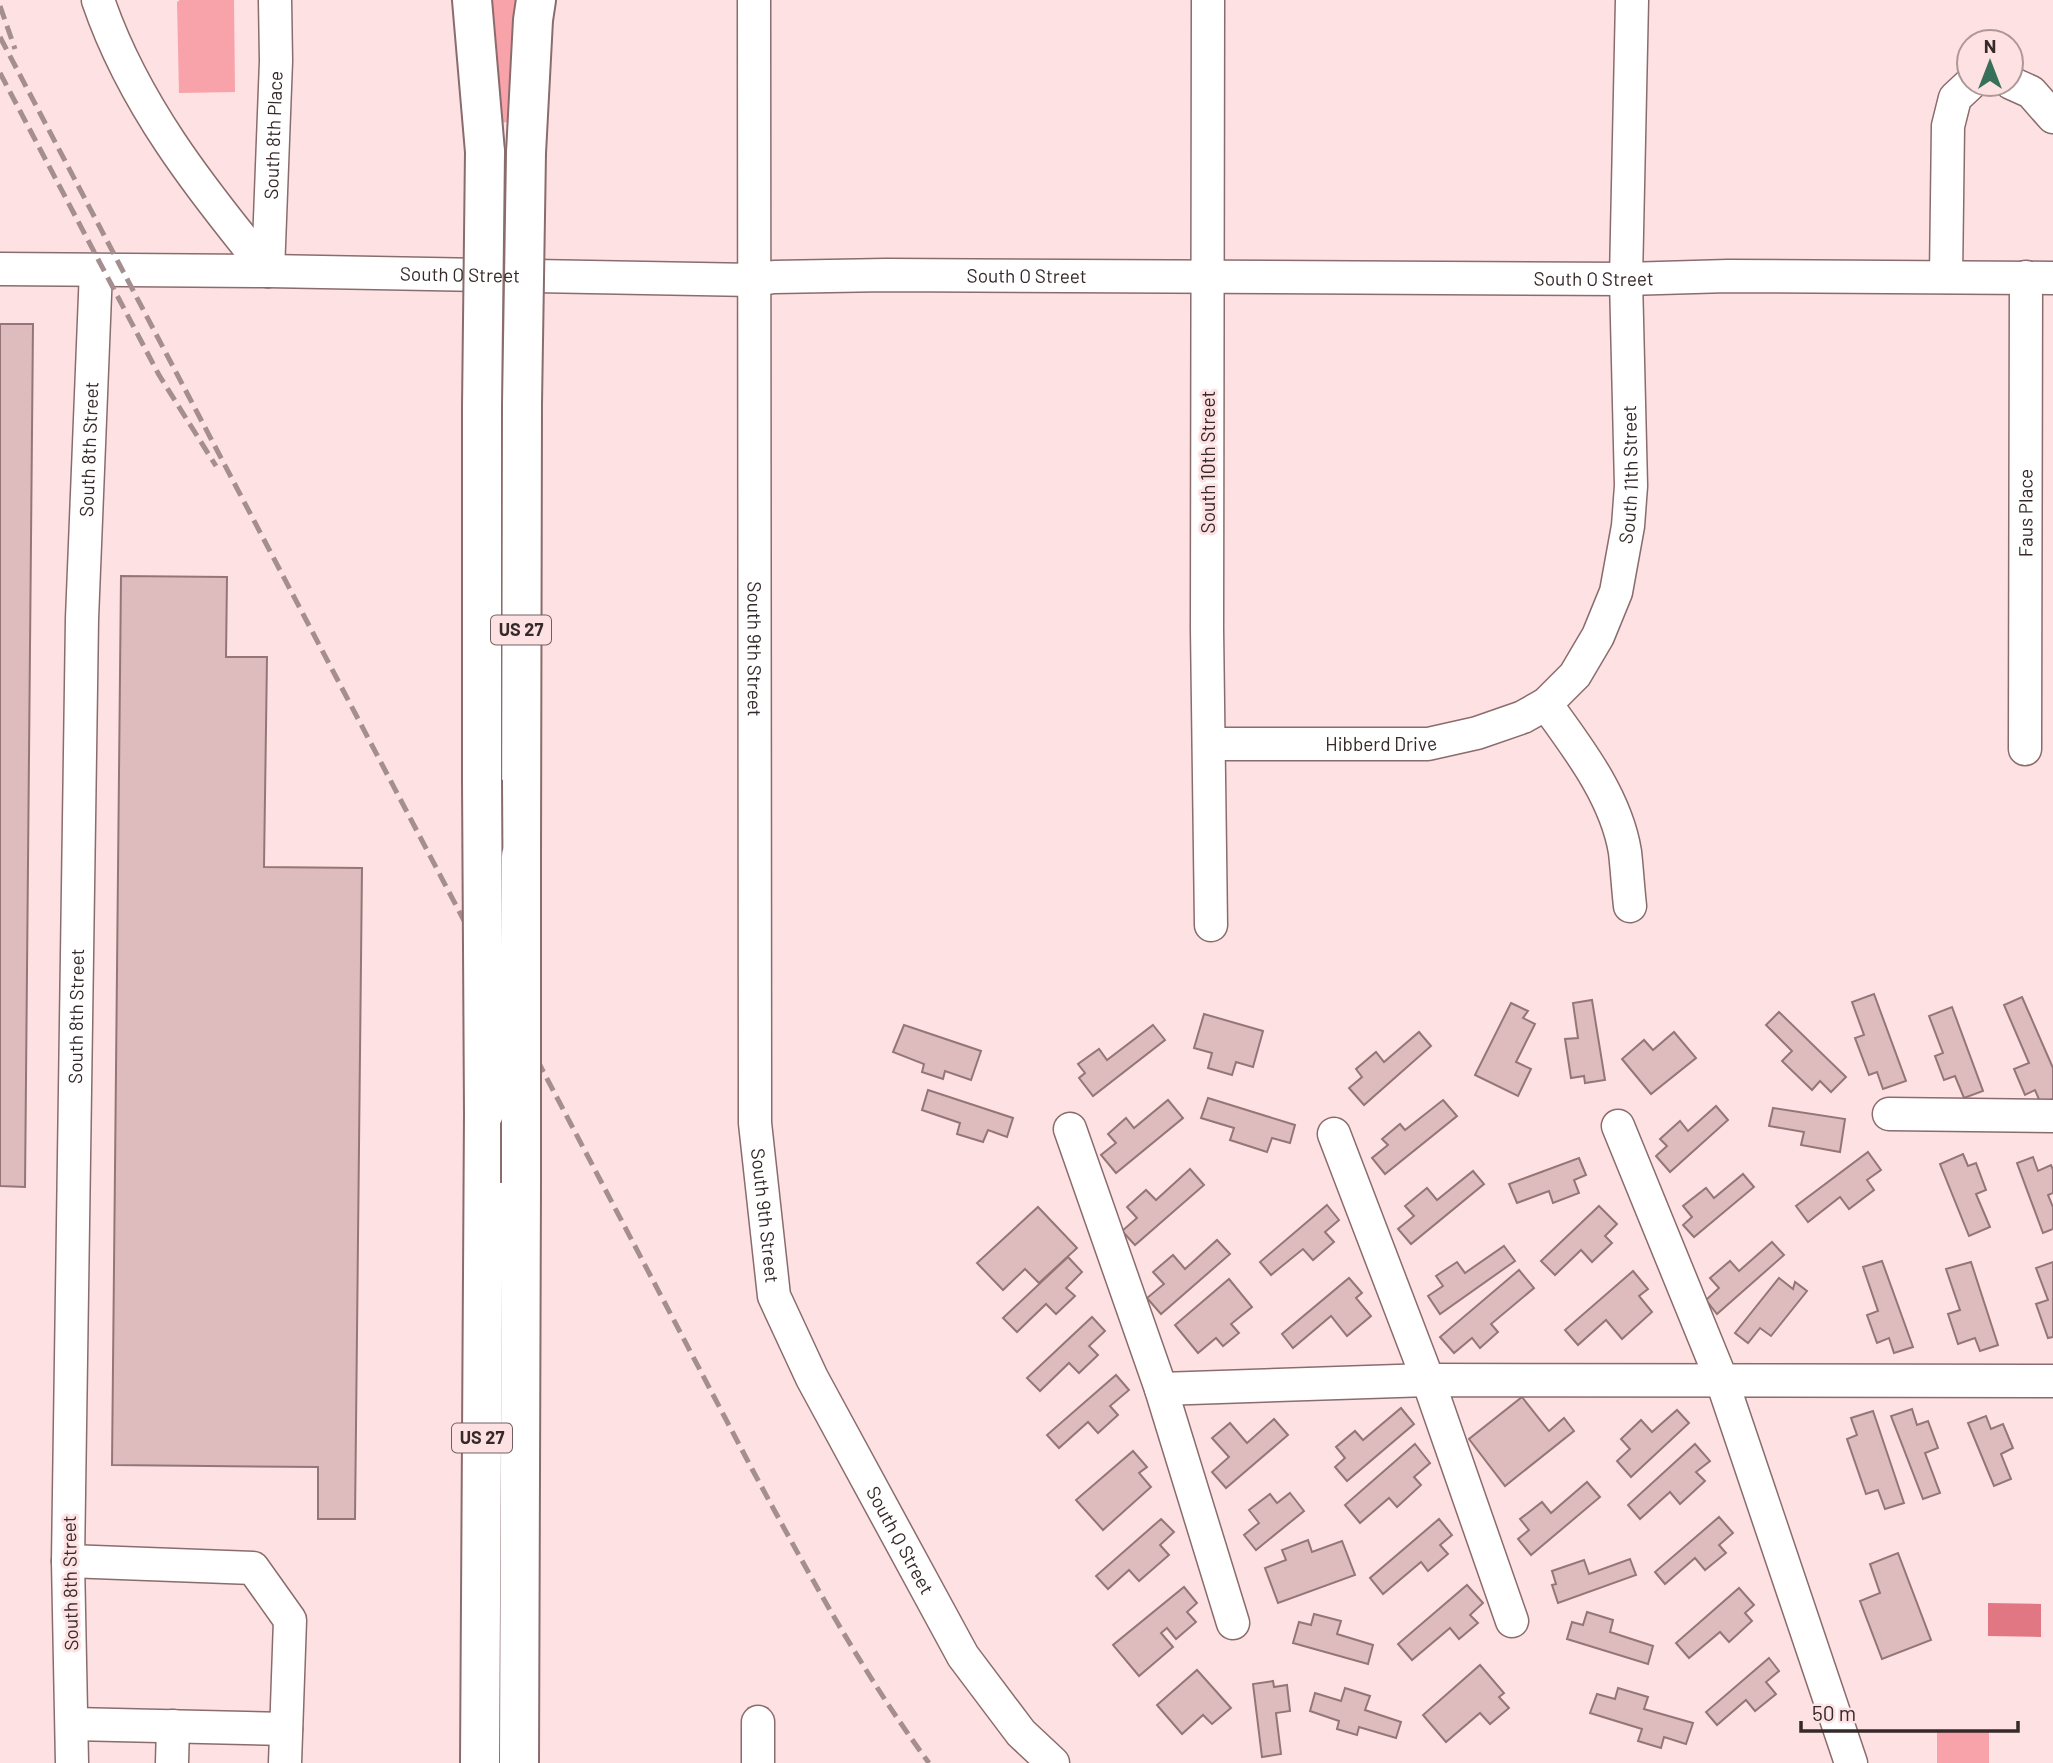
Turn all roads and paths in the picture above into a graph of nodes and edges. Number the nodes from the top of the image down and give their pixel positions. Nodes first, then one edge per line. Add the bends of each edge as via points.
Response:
1 (98, 0) edge
2 (275, 0) edge
3 (472, 0) edge
4 (536, 0) edge
5 (754, 0) edge
6 (1208, 0) edge
7 (1632, 0) edge
8 (2025, 89) edge
9 (1955, 98) edge
10 (2053, 117) edge
11 (0, 269) edge
12 (96, 270) junction
13 (268, 271) junction
14 (1946, 277) junction
15 (1208, 278) junction
16 (2039, 278) edge
17 (1626, 279) junction
18 (753, 280) junction
19 (1546, 704) junction
20 (1209, 744) junction
21 (2025, 749) dead end
22 (1630, 906) dead end
23 (1211, 925) dead end
24 (1889, 1114) dead end
25 (2053, 1116) edge
26 (1618, 1126) dead end
27 (1070, 1129) dead end
28 (1334, 1134) dead end
29 (774, 1296) joint
30 (1428, 1380) junction
31 (1722, 1381) junction
32 (2053, 1381) edge
33 (1161, 1389) junction
34 (68, 1561) junction
35 (1512, 1620) dead end
36 (1233, 1623) dead end
37 (758, 1723) dead end
38 (73, 1724) junction
39 (173, 1726) junction
40 (286, 1729) junction
41 (72, 1763) edge
42 (172, 1763) edge
43 (285, 1763) edge
44 (480, 1763) edge
45 (519, 1763) edge
46 (758, 1763) edge
47 (1053, 1763) edge
48 (1851, 1763) edge

1 - 13 street via 127,69 164,136
2 - 13 street, South 8th Place
3 - 44 highway, US 27, bridge via 485,152
4 - 45 highway, US 27, bridge via 526,153 522,404
5 - 18 street, South 9th Street
6 - 15 street, South 10th Street
7 - 17 street, South 11th Street
8 - 10 street
9 - 14 street via 1948,126
11 - 12 street, South O Street
12 - 13 street, South O Street
12 - 34 street, South 8th Street via 82,632
13 - 18 street, South O Street
14 - 16 street, South O Street
14 - 17 street, South O Street
15 - 17 street, South O Street
15 - 18 street, South O Street via 886,275
15 - 20 street, South 10th Street
16 - 21 street, Faus Place
17 - 19 street, South 11th Street via 1631,486 1616,592 1575,675
18 - 29 street, South 9th Street via 755,1123
19 - 20 street, Hibberd Drive via 1477,733 1429,744
19 - 22 street via 1578,748 1612,810 1624,850
20 - 23 street, South 10th Street
24 - 25 street
26 - 31 street
27 - 33 street
28 - 30 street
29 - 47 street, South Q Street via 812,1378 962,1656 1021,1733
30 - 31 street
30 - 33 street
30 - 35 street
31 - 32 street
31 - 48 street
33 - 36 street
34 - 38 street, South 8th Street
34 - 40 street via 253,1568 290,1620
37 - 46 street
38 - 39 street
38 - 41 street, South 8th Street
39 - 40 street
39 - 42 street
40 - 43 street

